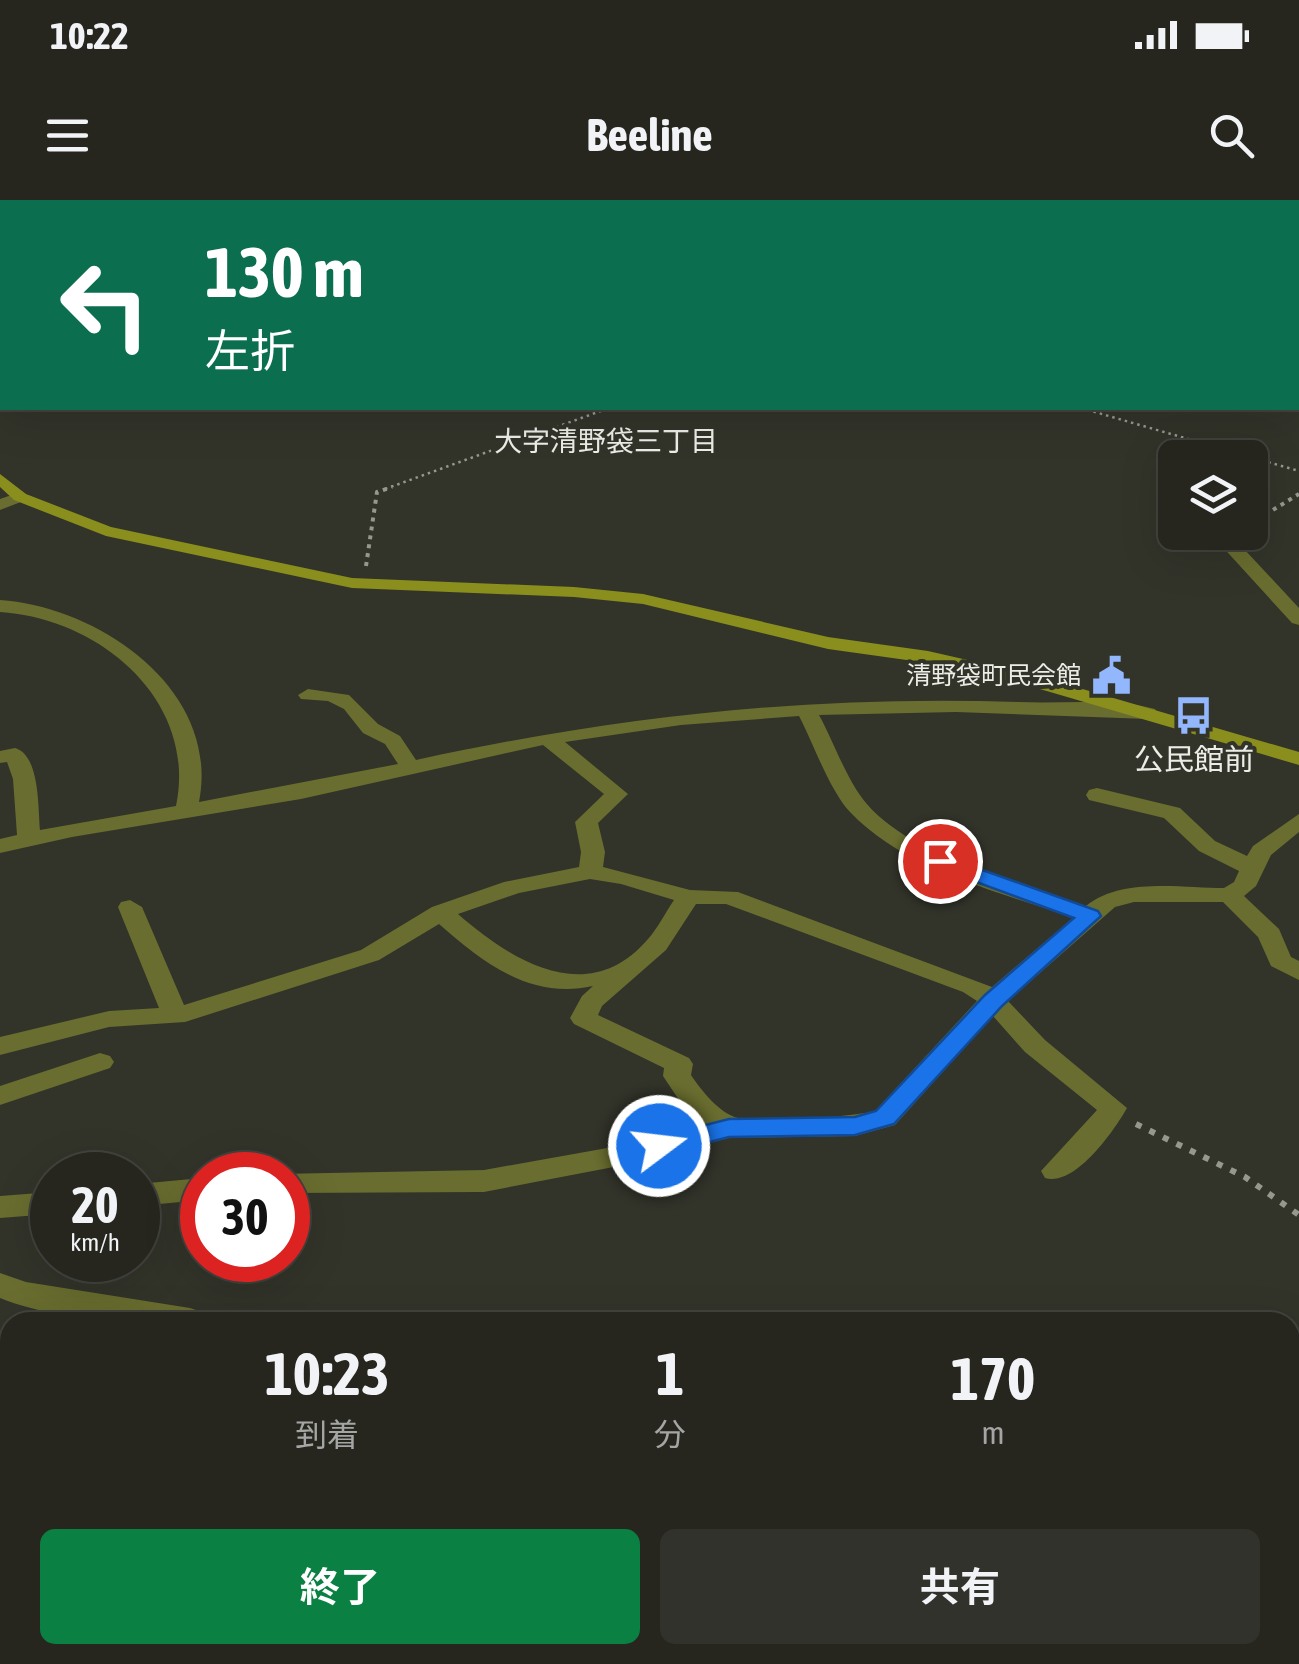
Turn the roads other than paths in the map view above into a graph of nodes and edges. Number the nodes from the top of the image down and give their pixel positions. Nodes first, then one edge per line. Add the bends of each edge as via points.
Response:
1 (0, 479) edge
2 (20, 497) junction
3 (0, 505) edge
4 (1236, 550) edge
5 (0, 606) edge
6 (1299, 619) edge
7 (308, 695) dead end
8 (806, 709) junction
9 (1148, 713) junction
10 (548, 738) junction
11 (0, 757) edge
12 (1299, 759) edge
13 (410, 767) junction
14 (1097, 795) dead end
15 (186, 811) junction
16 (1299, 821) edge
17 (29, 838) junction
18 (0, 846) edge
19 (1250, 867) junction
20 (590, 872) junction
21 (1229, 895) junction
22 (688, 897) junction
23 (130, 907) dead end
24 (441, 912) junction
25 (1090, 916) junction
26 (622, 972) junction
27 (1299, 972) edge
28 (994, 1000) junction
29 (176, 1016) junction
30 (0, 1046) edge
31 (100, 1062) dead end
32 (0, 1096) edge
33 (729, 1128) junction
34 (1056, 1171) dead end
35 (310, 1182) edge
36 (30, 1205) edge
37 (0, 1207) edge
38 (0, 1285) edge
39 (138, 1312) edge

1 - 2 street
2 - 3 street
2 - 9 street via 106,532 352,583 643,600 828,643 946,661
4 - 6 street
5 - 15 street via 21,605 99,638 170,700 192,767
7 - 13 street via 346,697 382,738 393,740
8 - 9 street
8 - 10 street
8 - 25 street via 856,806 890,835 940,861
9 - 12 street
10 - 13 street
10 - 20 street via 617,794 586,822
11 - 17 street via 15,754 24,779
13 - 15 street
14 - 19 street via 1172,813 1207,846
15 - 17 street
16 - 19 street
17 - 18 street
19 - 21 street via 1244,886
20 - 22 street
20 - 24 street via 512,887
21 - 25 street via 1134,895 1106,902
21 - 27 street via 1270,934 1280,960
22 - 26 street via 657,945
22 - 28 street via 729,897 972,986
23 - 29 street
24 - 26 street via 496,958 543,978 568,982
24 - 29 street via 370,954
25 - 28 street
26 - 33 street via 590,1002 583,1018 678,1064 676,1076 694,1099
28 - 33 street via 885,1118 855,1126
28 - 34 street via 1035,1046 1114,1108
29 - 30 street via 109,1019
31 - 32 street
33 - 35 street via 484,1181
36 - 37 street
38 - 39 street

